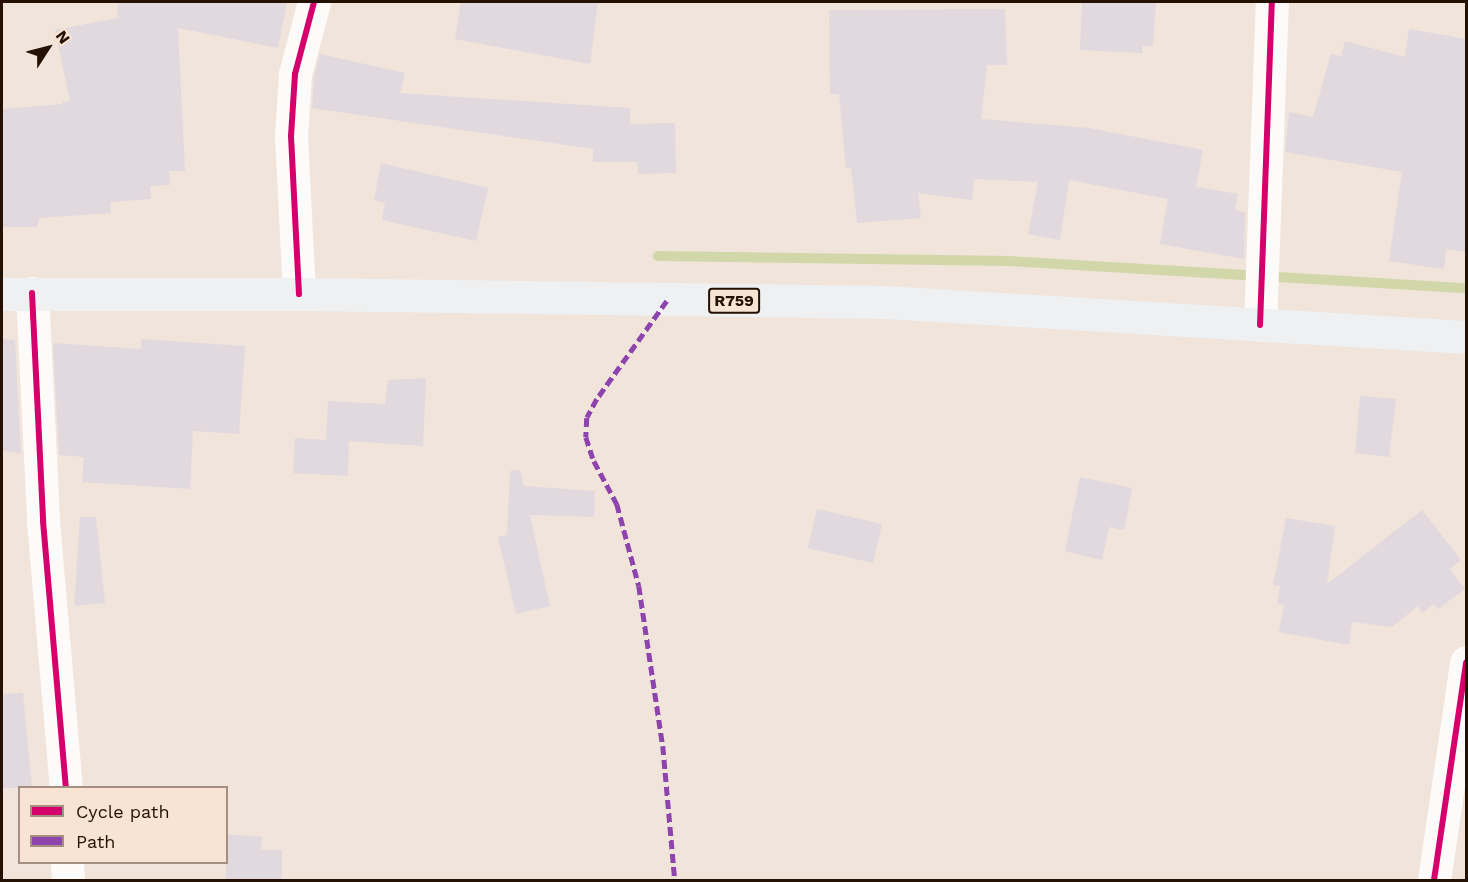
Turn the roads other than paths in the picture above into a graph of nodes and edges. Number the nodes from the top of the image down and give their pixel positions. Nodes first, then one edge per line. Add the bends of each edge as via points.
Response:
1 (314, 2) edge
2 (1272, 2) edge
3 (17, 294) edge
4 (299, 294) junction
5 (1260, 325) junction
6 (1467, 337) edge
7 (1467, 662) edge
8 (66, 786) edge
9 (68, 864) edge
10 (68, 880) edge
11 (1434, 880) edge

1 - 4 street via 295,74 291,136
2 - 5 street
3 - 4 main road, R759
3 - 8 street via 43,521
4 - 5 main road, R759 via 886,302
5 - 6 main road, R759
7 - 11 street
9 - 10 street

